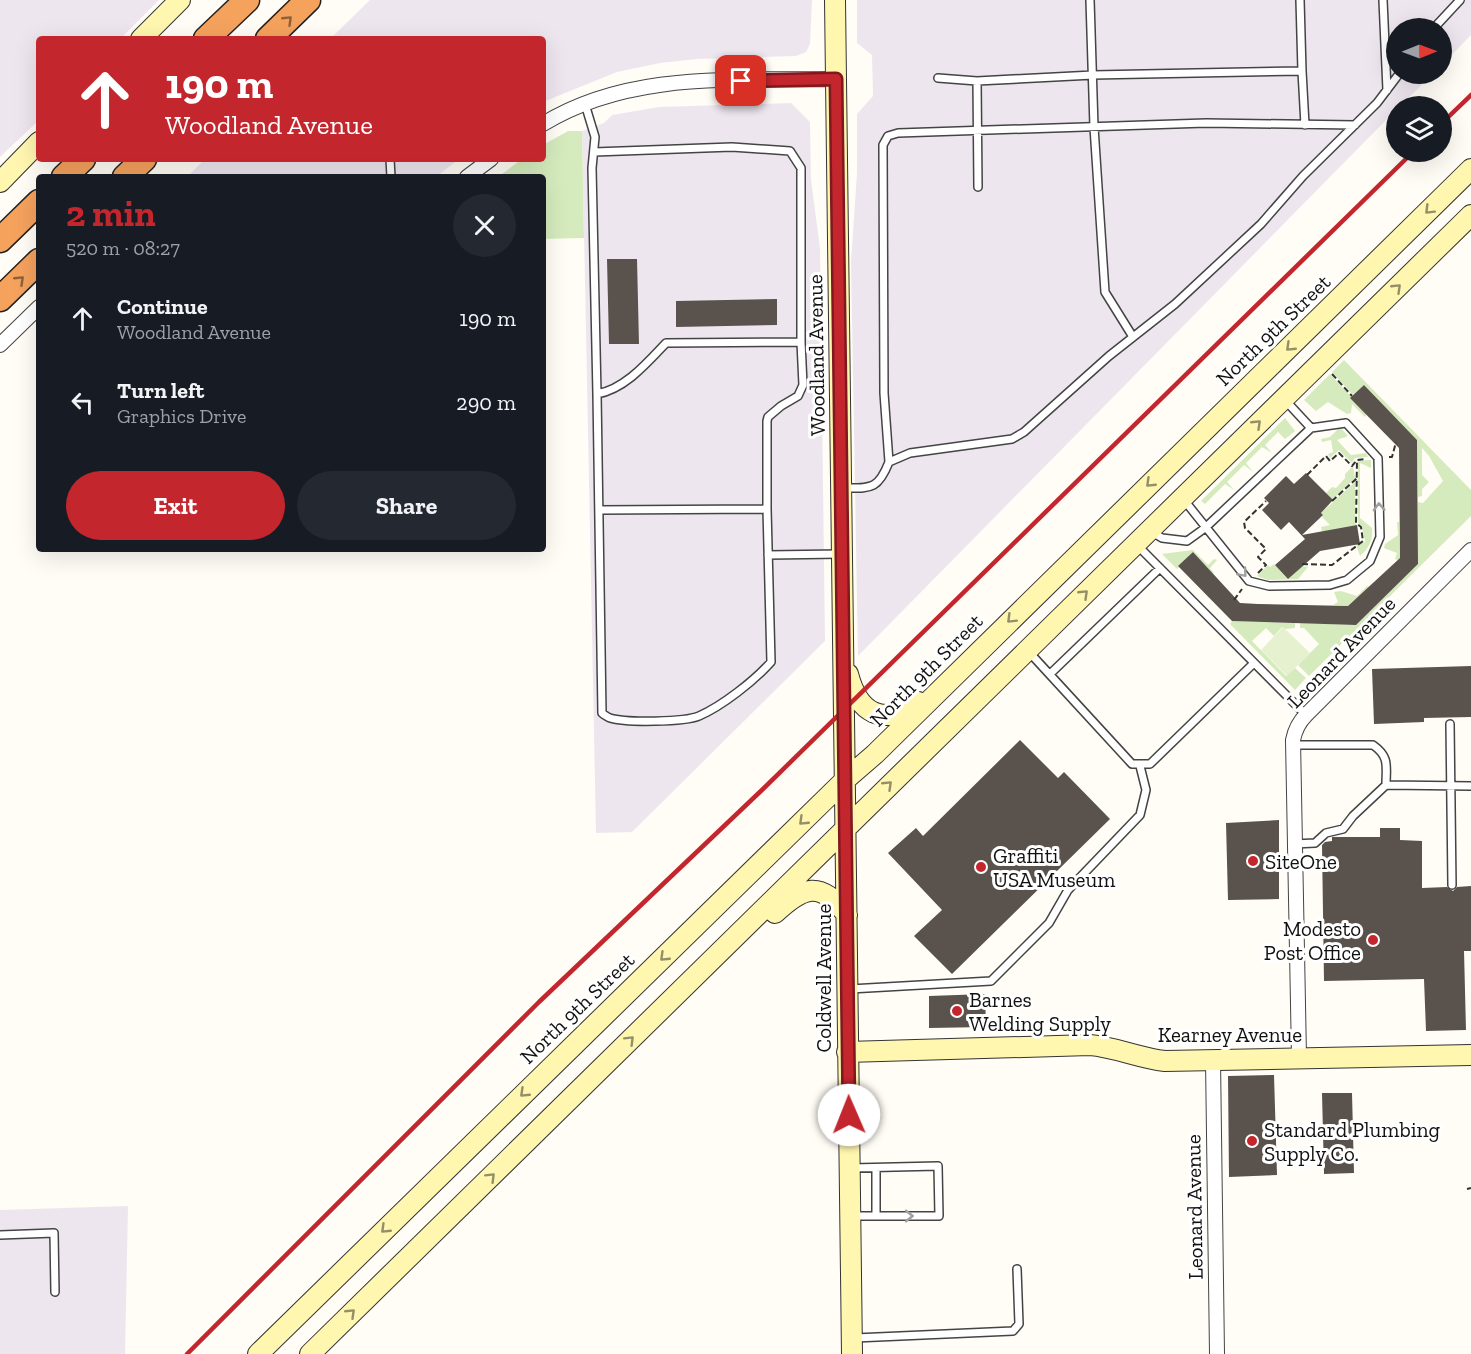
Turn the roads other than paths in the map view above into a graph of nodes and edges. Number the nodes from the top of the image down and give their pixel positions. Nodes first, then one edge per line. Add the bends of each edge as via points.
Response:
1 (180, 0) edge
2 (247, 0) edge
3 (308, 0) edge
4 (836, 0) edge
5 (1090, 0) edge
6 (1300, 0) edge
7 (1383, 0) edge
8 (1460, 0) edge
9 (1443, 18) edge
10 (144, 36) edge
11 (209, 36) edge
12 (271, 36) edge
13 (1302, 71) junction
14 (1093, 75) junction
15 (938, 78) dead end
16 (836, 79) junction
17 (977, 81) junction
18 (1392, 84) edge
19 (1387, 90) junction
20 (585, 104) junction
21 (546, 123) edge
22 (1305, 124) junction
23 (1354, 125) junction
24 (1094, 127) junction
25 (977, 130) junction
26 (36, 145) edge
27 (594, 152) junction
28 (80, 162) edge
29 (141, 162) edge
30 (487, 162) edge
31 (1471, 169) edge
32 (67, 174) edge
33 (128, 174) edge
34 (471, 174) edge
35 (0, 182) edge
36 (978, 188) dead end
37 (36, 205) edge
38 (1470, 218) edge
39 (0, 240) edge
40 (36, 264) edge
41 (0, 299) edge
42 (36, 310) edge
43 (1133, 337) junction
44 (801, 342) junction
45 (0, 345) edge
46 (597, 394) junction
47 (1284, 398) junction
48 (1311, 428) junction
49 (889, 462) junction
50 (842, 488) junction
51 (1182, 498) junction
52 (767, 509) junction
53 (599, 510) junction
54 (1205, 528) junction
55 (1142, 537) junction
56 (1471, 550) edge
57 (843, 554) junction
58 (768, 555) junction
59 (1160, 568) junction
60 (1027, 649) junction
61 (975, 656) junction
62 (844, 659) junction
63 (1254, 663) junction
64 (1050, 674) junction
65 (844, 710) joint
66 (1306, 715) junction
67 (1450, 724) dead end
68 (1293, 745) junction
69 (1140, 766) junction
70 (845, 780) junction
71 (1386, 785) junction
72 (1450, 785) junction
73 (1471, 786) edge
74 (846, 826) junction
75 (1294, 844) junction
76 (1452, 885) dead end
77 (847, 915) junction
78 (716, 955) junction
79 (847, 989) junction
80 (847, 1052) junction
81 (1471, 1055) edge
82 (1299, 1057) junction
83 (1213, 1060) junction
84 (876, 1167) junction
85 (849, 1168) junction
86 (850, 1216) junction
87 (876, 1216) junction
88 (0, 1235) edge
89 (1017, 1269) dead end
90 (55, 1292) dead end
91 (852, 1346) edge
92 (258, 1354) edge
93 (310, 1354) edge
94 (1216, 1354) edge

1 - 10 street
2 - 11 highway
12 -> 3 highway
4 - 16 street, Woodland Avenue
5 - 14 lane
6 - 13 lane
7 - 19 lane
8 - 9 lane
13 - 14 lane
13 - 22 lane
14 - 17 lane
14 - 24 lane
15 - 17 lane
16 - 20 street via 651,85
16 - 50 street, Woodland Avenue
17 - 25 lane
18 - 19 lane
19 - 23 lane
20 - 21 street
20 - 27 lane via 595,137
22 - 23 lane
22 - 24 lane
23 - 43 lane via 1261,224 1175,304
24 - 25 lane
24 - 43 lane via 1105,292
25 - 36 lane
25 - 49 lane via 898,133 888,136 883,145 884,393
26 - 35 street
27 - 44 lane via 732,147 790,151 801,168
27 - 46 lane
28 - 32 highway
29 - 33 highway
30 - 34 street
31 -> 61 street, North 9th Street
37 - 39 highway
47 -> 38 street
41 -> 40 highway
42 - 45 street
43 - 49 lane via 1012,439 910,453
44 - 46 lane via 666,343 611,392
44 - 52 lane via 803,386 798,396 767,421
46 - 53 lane
47 - 48 lane
51 -> 47 street
48 - 54 lane
54 -> 48 lane via 1249,581 1269,586 1330,585 1347,580 1370,561 1380,537 1378,458 1346,423
49 - 50 lane via 882,479 875,484 867,488
50 - 57 street, Woodland Avenue
51 - 54 lane
51 - 55 street
52 - 53 lane
52 - 58 lane
53 - 58 lane via 602,713 610,718 644,722 697,717 771,662
54 - 55 lane via 1187,542
55 - 59 lane
60 -> 55 street
56 - 66 street, Leonard Avenue
57 - 58 lane
57 - 62 street, Woodland Avenue
59 - 63 lane
59 - 64 lane
60 - 64 lane
74 -> 60 street
61 - 62 street via 967,657 916,704 887,716 872,712 856,697
61 - 70 street, North 9th Street
62 - 65 street, Woodland Avenue
63 - 66 lane
63 - 69 lane via 1150,764
64 - 69 lane via 1132,764
65 - 70 street, Coldwell Avenue
66 - 68 street, Leonard Avenue via 1299,721
67 - 72 lane
68 - 71 lane via 1373,745 1386,758
68 - 75 street, Leonard Avenue
69 - 79 lane via 1146,790 1140,815 1068,890 1049,923 991,981
70 - 74 street, Coldwell Avenue
70 -> 92 street, North 9th Street
71 - 72 lane
71 - 75 lane via 1343,829 1326,833 1315,843
72 - 73 lane
72 - 76 lane
74 - 77 street, Coldwell Avenue
74 - 78 street
75 - 82 street, Leonard Avenue
77 - 78 street via 828,895 801,892 737,950
77 - 79 street, Coldwell Avenue
93 -> 78 street
79 - 80 street, Coldwell Avenue
80 - 83 street, Kearney Avenue via 1090,1045 1158,1060
80 - 85 street, Coldwell Avenue
81 - 82 street, Kearney Avenue
82 - 83 street, Kearney Avenue
83 - 94 street, Leonard Avenue
84 - 85 lane
84 - 87 lane
87 -> 84 lane via 939,1216 938,1166
85 - 86 street, Coldwell Avenue
86 - 87 lane
86 - 91 street, Coldwell Avenue
88 - 90 lane via 54,1233
89 - 91 lane via 1019,1324 1013,1331

